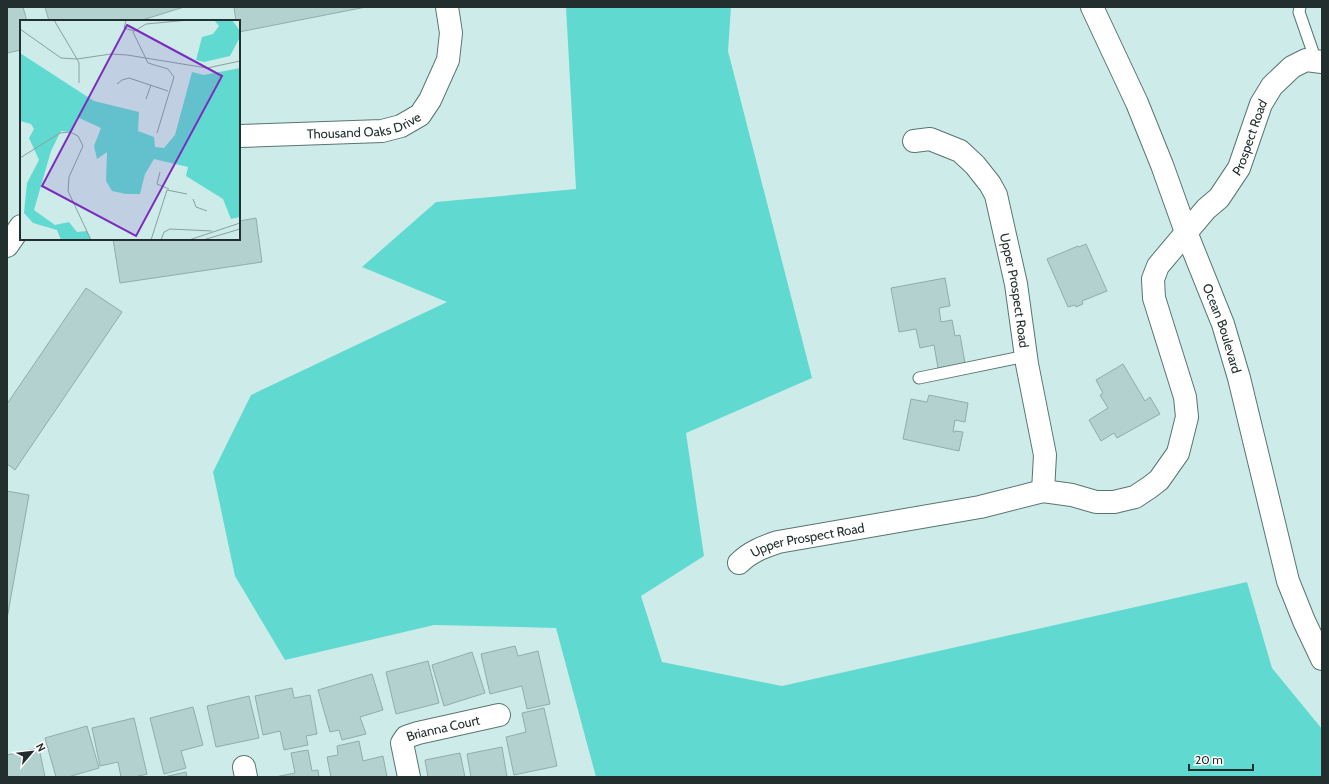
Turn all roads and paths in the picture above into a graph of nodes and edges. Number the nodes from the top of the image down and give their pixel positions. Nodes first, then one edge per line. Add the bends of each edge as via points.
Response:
1 (447, 7) edge
2 (1092, 7) edge
3 (1300, 7) edge
4 (1319, 61) edge
5 (240, 136) edge
6 (914, 141) dead end
7 (20, 227) edge
8 (1186, 232) junction
9 (7, 246) edge
10 (1026, 356) junction
11 (919, 378) dead end
12 (1044, 492) junction
13 (739, 563) dead end
14 (1322, 659) edge
15 (499, 715) dead end
16 (409, 777) edge

1 - 5 street, Thousand Oaks Drive via 451,33 448,60 430,100 420,115 401,126 382,131
2 - 8 street, Ocean Boulevard via 1137,103
3 - 4 lane via 1299,12
4 - 8 street, Prospect Road via 1306,60 1292,67 1272,86 1261,104 1238,168 1219,198
6 - 10 street, Upper Prospect Road via 930,139 960,151 975,165 996,195 1016,284
7 - 9 street
8 - 12 street, Upper Prospect Road via 1158,266 1153,279 1154,298 1185,397 1187,417 1178,453 1159,480 1135,496 1114,502 1096,502 1072,495
8 - 14 street, Ocean Boulevard via 1222,324 1239,378 1288,581
10 - 11 lane
10 - 12 street, Upper Prospect Road via 1045,455
12 - 13 street, Upper Prospect Road via 980,507 778,542 761,548
15 - 16 street, Brianna Court via 406,737 402,743

